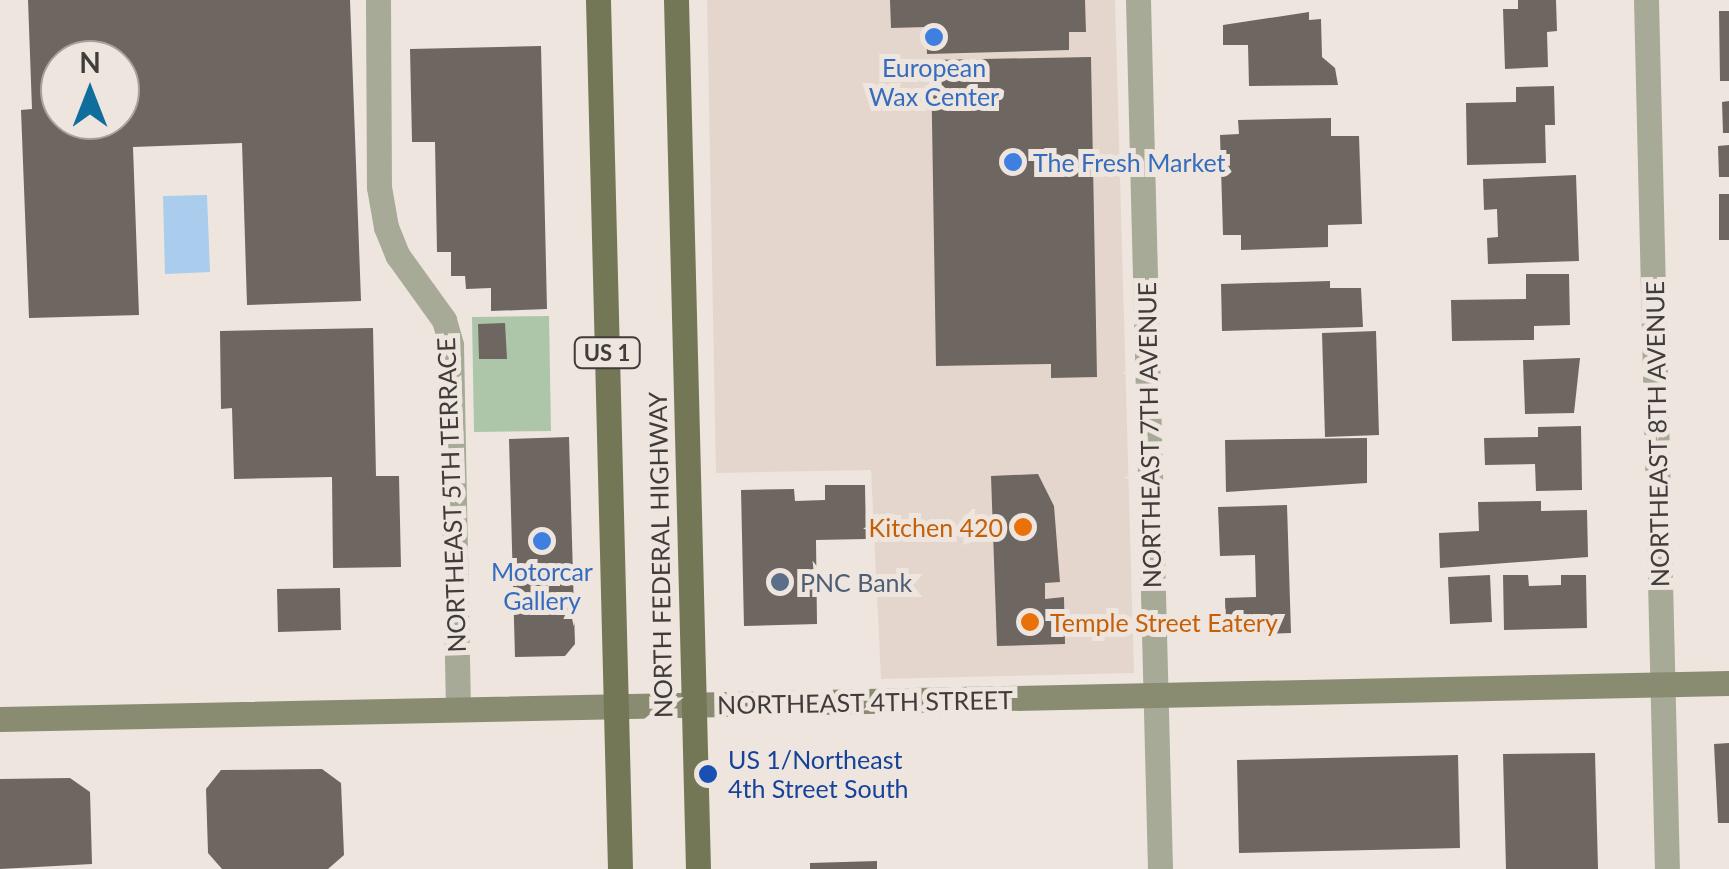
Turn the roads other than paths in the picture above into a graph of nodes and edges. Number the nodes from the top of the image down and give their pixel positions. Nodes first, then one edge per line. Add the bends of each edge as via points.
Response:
1 (378, 0) edge
2 (598, 0) edge
3 (676, 0) edge
4 (1138, 0) edge
5 (1646, 0) edge
6 (1729, 683) edge
7 (1664, 684) junction
8 (1156, 696) junction
9 (615, 705) junction
10 (694, 705) junction
11 (458, 708) junction
12 (0, 720) edge
13 (620, 869) edge
14 (698, 869) edge
15 (1160, 869) edge
16 (1667, 869) edge

1 - 11 street, NORTHEAST 5TH TERRACE via 379,188 386,226 398,256 444,320 451,345
2 - 9 main road, NORTH FEDERAL HIGHWAY / US 1
3 - 10 main road, NORTH FEDERAL HIGHWAY
4 - 8 street, NORTHEAST 7TH AVENUE
5 - 7 street, NORTHEAST 8TH AVENUE
6 - 7 street, NORTHEAST 4TH STREET
7 - 8 street, NORTHEAST 4TH STREET
7 - 16 street, NORTHEAST 8TH AVENUE
8 - 10 street, NORTHEAST 4TH STREET
8 - 15 street, NORTHEAST 7TH AVENUE
9 - 10 street, NORTHEAST 4TH STREET
9 - 11 street, NORTHEAST 4TH STREET
9 - 13 main road, NORTH FEDERAL HIGHWAY / US 1
10 - 14 main road, NORTH FEDERAL HIGHWAY
11 - 12 street, NORTHEAST 4TH STREET

